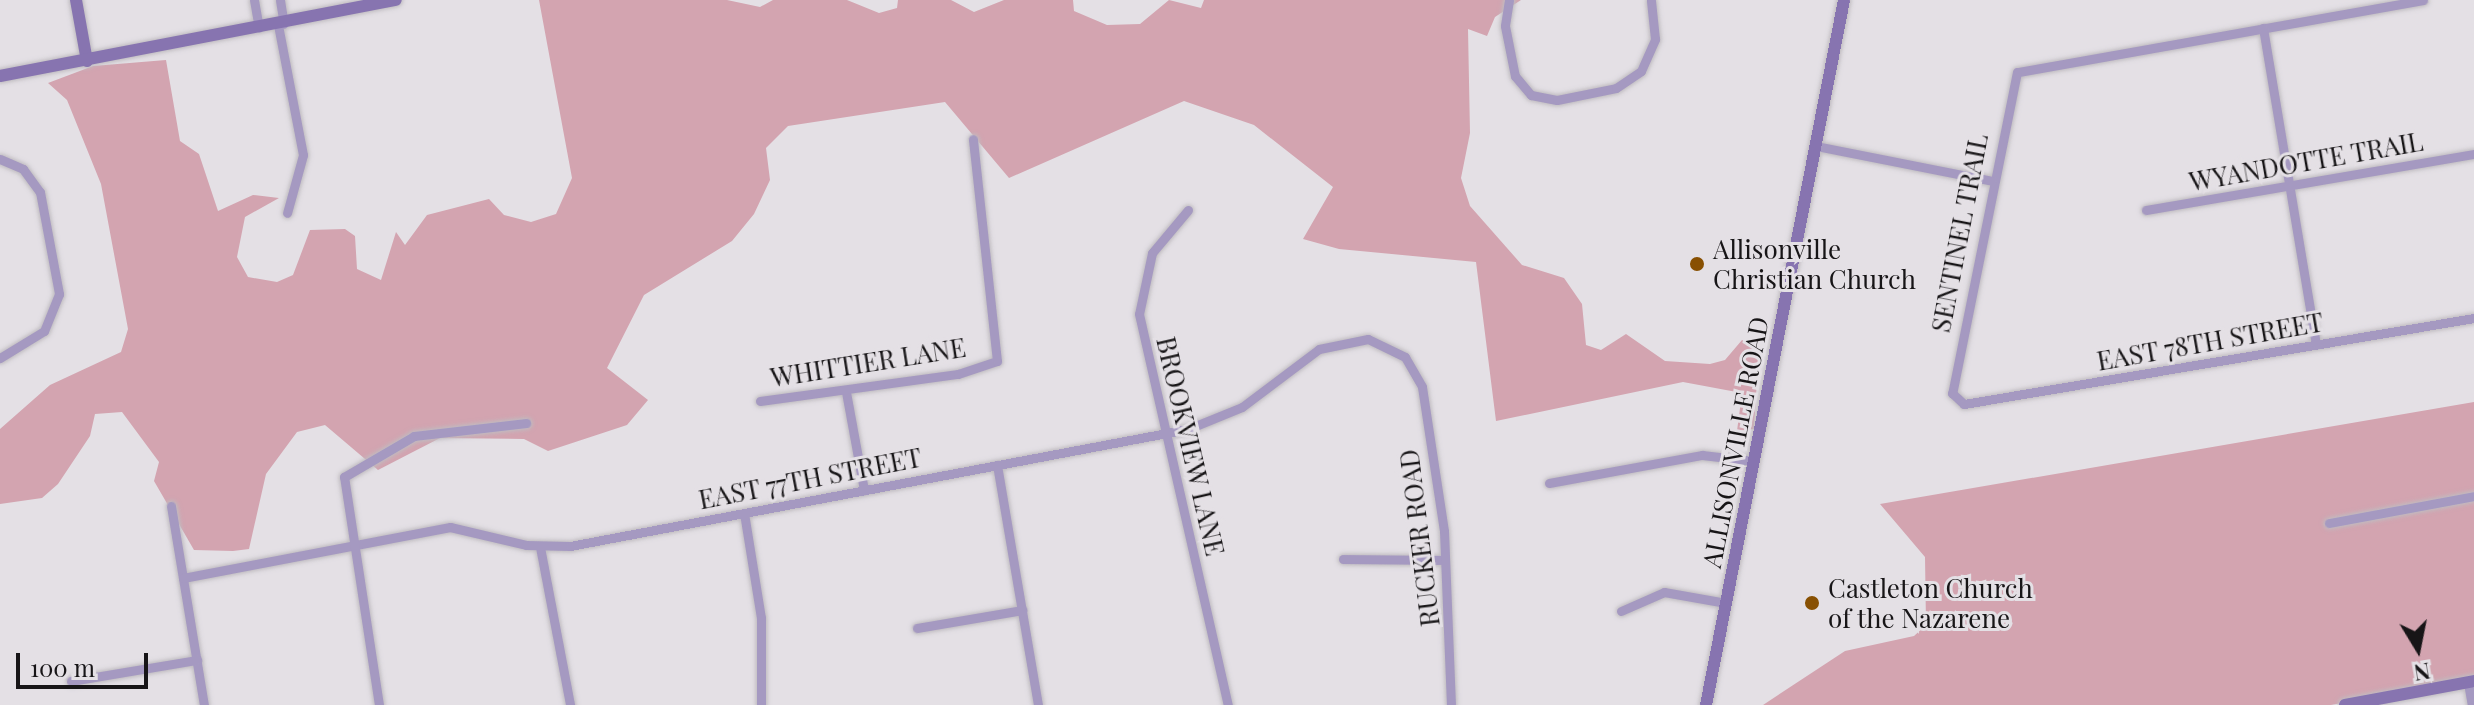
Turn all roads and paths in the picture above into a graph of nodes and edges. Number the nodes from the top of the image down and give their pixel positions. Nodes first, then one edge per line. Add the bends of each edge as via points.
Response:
1 (76, 0) edge
2 (254, 0) edge
3 (280, 0) edge
4 (396, 0) edge
5 (1509, 0) edge
6 (1651, 0) edge
7 (1844, 0) edge
8 (2423, 0) edge
9 (281, 24) junction
10 (259, 28) junction
11 (2263, 28) junction
12 (87, 61) junction
13 (0, 76) edge
14 (973, 139) dead end
15 (1816, 146) junction
16 (2474, 154) edge
17 (0, 159) edge
18 (1992, 181) junction
19 (2289, 187) junction
20 (1188, 210) dead end
21 (2146, 210) dead end
22 (287, 213) dead end
23 (2474, 318) edge
24 (2316, 345) junction
25 (0, 358) edge
26 (1413, 367) joint
27 (846, 392) junction
28 (1955, 400) joint
29 (760, 401) dead end
30 (526, 423) dead end
31 (1164, 433) junction
32 (1754, 461) junction
33 (997, 465) junction
34 (1549, 483) dead end
35 (864, 490) junction
36 (2474, 496) edge
37 (171, 506) dead end
38 (744, 513) junction
39 (2329, 523) dead end
40 (352, 545) junction
41 (540, 547) junction
42 (1343, 559) dead end
43 (1445, 560) junction
44 (183, 578) junction
45 (1726, 603) junction
46 (1022, 610) junction
47 (1621, 611) dead end
48 (917, 628) dead end
49 (197, 660) junction
50 (71, 681) dead end
51 (2471, 682) edge
52 (204, 705) edge
53 (379, 705) edge
54 (570, 705) edge
55 (761, 705) edge
56 (1038, 705) edge
57 (1228, 705) edge
58 (1451, 705) edge
59 (1706, 705) edge
60 (2345, 705) edge
61 (2472, 705) edge

1 - 12 main road
2 - 10 street
3 - 9 street
4 - 9 main road
5 - 6 street via 1505,26 1515,76 1531,95 1557,100 1616,88 1641,71 1655,39
7 - 15 main road, ALLISONVILLE ROAD
8 - 11 street
9 - 10 main road
9 - 22 street via 303,155
10 - 12 main road
11 - 18 street, SENTINEL TRAIL via 2014,75
11 - 19 street
12 - 13 main road
14 - 27 street, WHITTIER LANE via 1001,354 958,374
15 - 18 street
15 - 32 main road, ALLISONVILLE ROAD
16 - 19 street, WYANDOTTE TRAIL
17 - 25 street via 23,169 40,192 59,294 47,328
18 - 28 street, SENTINEL TRAIL
19 - 21 street, WYANDOTTE TRAIL
19 - 24 street
20 - 31 street, BROOKVIEW LANE via 1154,249 1140,292
23 - 24 street, EAST 78TH STREET
24 - 28 street, EAST 78TH STREET via 1964,404
26 - 31 street, EAST 77TH STREET via 1388,345 1343,340 1305,357 1220,419
26 - 43 street, RUCKER ROAD
27 - 29 street, WHITTIER LANE
27 - 35 street
30 - 40 street via 472,424 406,438 344,477
31 - 33 street, EAST 77TH STREET
31 - 57 street, BROOKVIEW LANE
32 - 34 street via 1702,455
32 - 45 main road, ALLISONVILLE ROAD
33 - 35 street, EAST 77TH STREET
33 - 46 street
35 - 38 street, EAST 77TH STREET
36 - 39 street
37 - 44 street
38 - 41 street, EAST 77TH STREET
38 - 55 street via 761,618
40 - 41 street, EAST 77TH STREET via 450,527
40 - 44 street, EAST 77TH STREET
40 - 53 street
41 - 54 street
42 - 43 street
43 - 58 street, RUCKER ROAD
44 - 49 street
45 - 47 street via 1664,592
45 - 59 main road, ALLISONVILLE ROAD
46 - 48 street
46 - 56 street
49 - 50 street
49 - 52 street
51 - 60 main road
51 - 61 street

